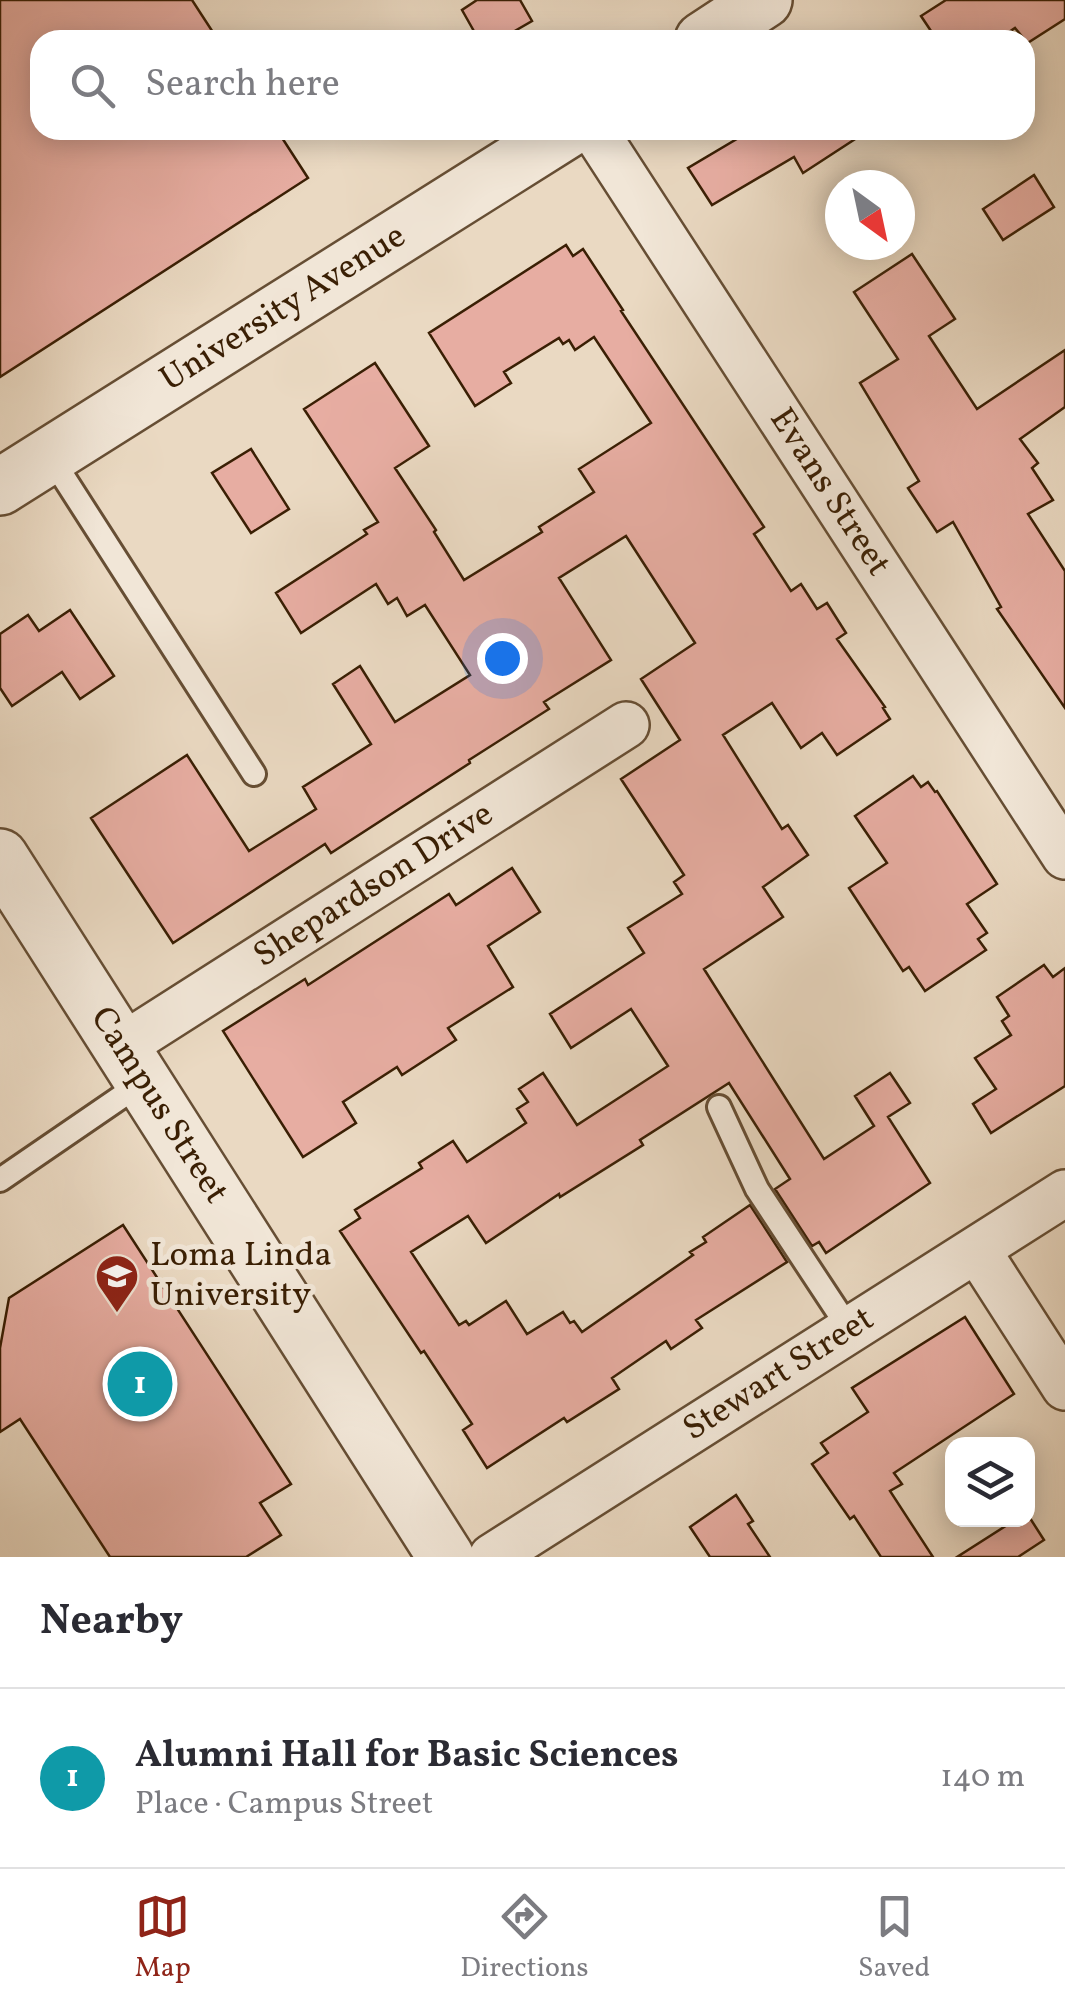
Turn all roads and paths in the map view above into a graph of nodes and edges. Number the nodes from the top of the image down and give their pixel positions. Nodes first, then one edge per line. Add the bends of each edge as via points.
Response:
1 (764, 0) edge
2 (718, 30) edge
3 (550, 140) edge
4 (600, 140) edge
5 (50, 456) junction
6 (0, 487) edge
7 (626, 726) dead end
8 (254, 774) dead end
9 (1065, 856) edge
10 (2, 864) edge
11 (132, 1065) junction
12 (719, 1107) dead end
13 (0, 1180) edge
14 (1065, 1193) edge
15 (977, 1250) junction
16 (850, 1330) junction
17 (1065, 1387) edge
18 (446, 1557) edge
19 (492, 1557) edge

1 - 2 street
3 - 5 street, University Avenue
4 - 9 street, Evans Street
5 - 6 street, University Avenue
5 - 8 lane
7 - 11 street, Shepardson Drive
10 - 11 street, Campus Street
11 - 13 lane
11 - 18 street, Campus Street
12 - 16 lane via 757,1188
14 - 15 street, Stewart Street
15 - 16 street, Stewart Street
15 - 17 street
16 - 19 street, Stewart Street

